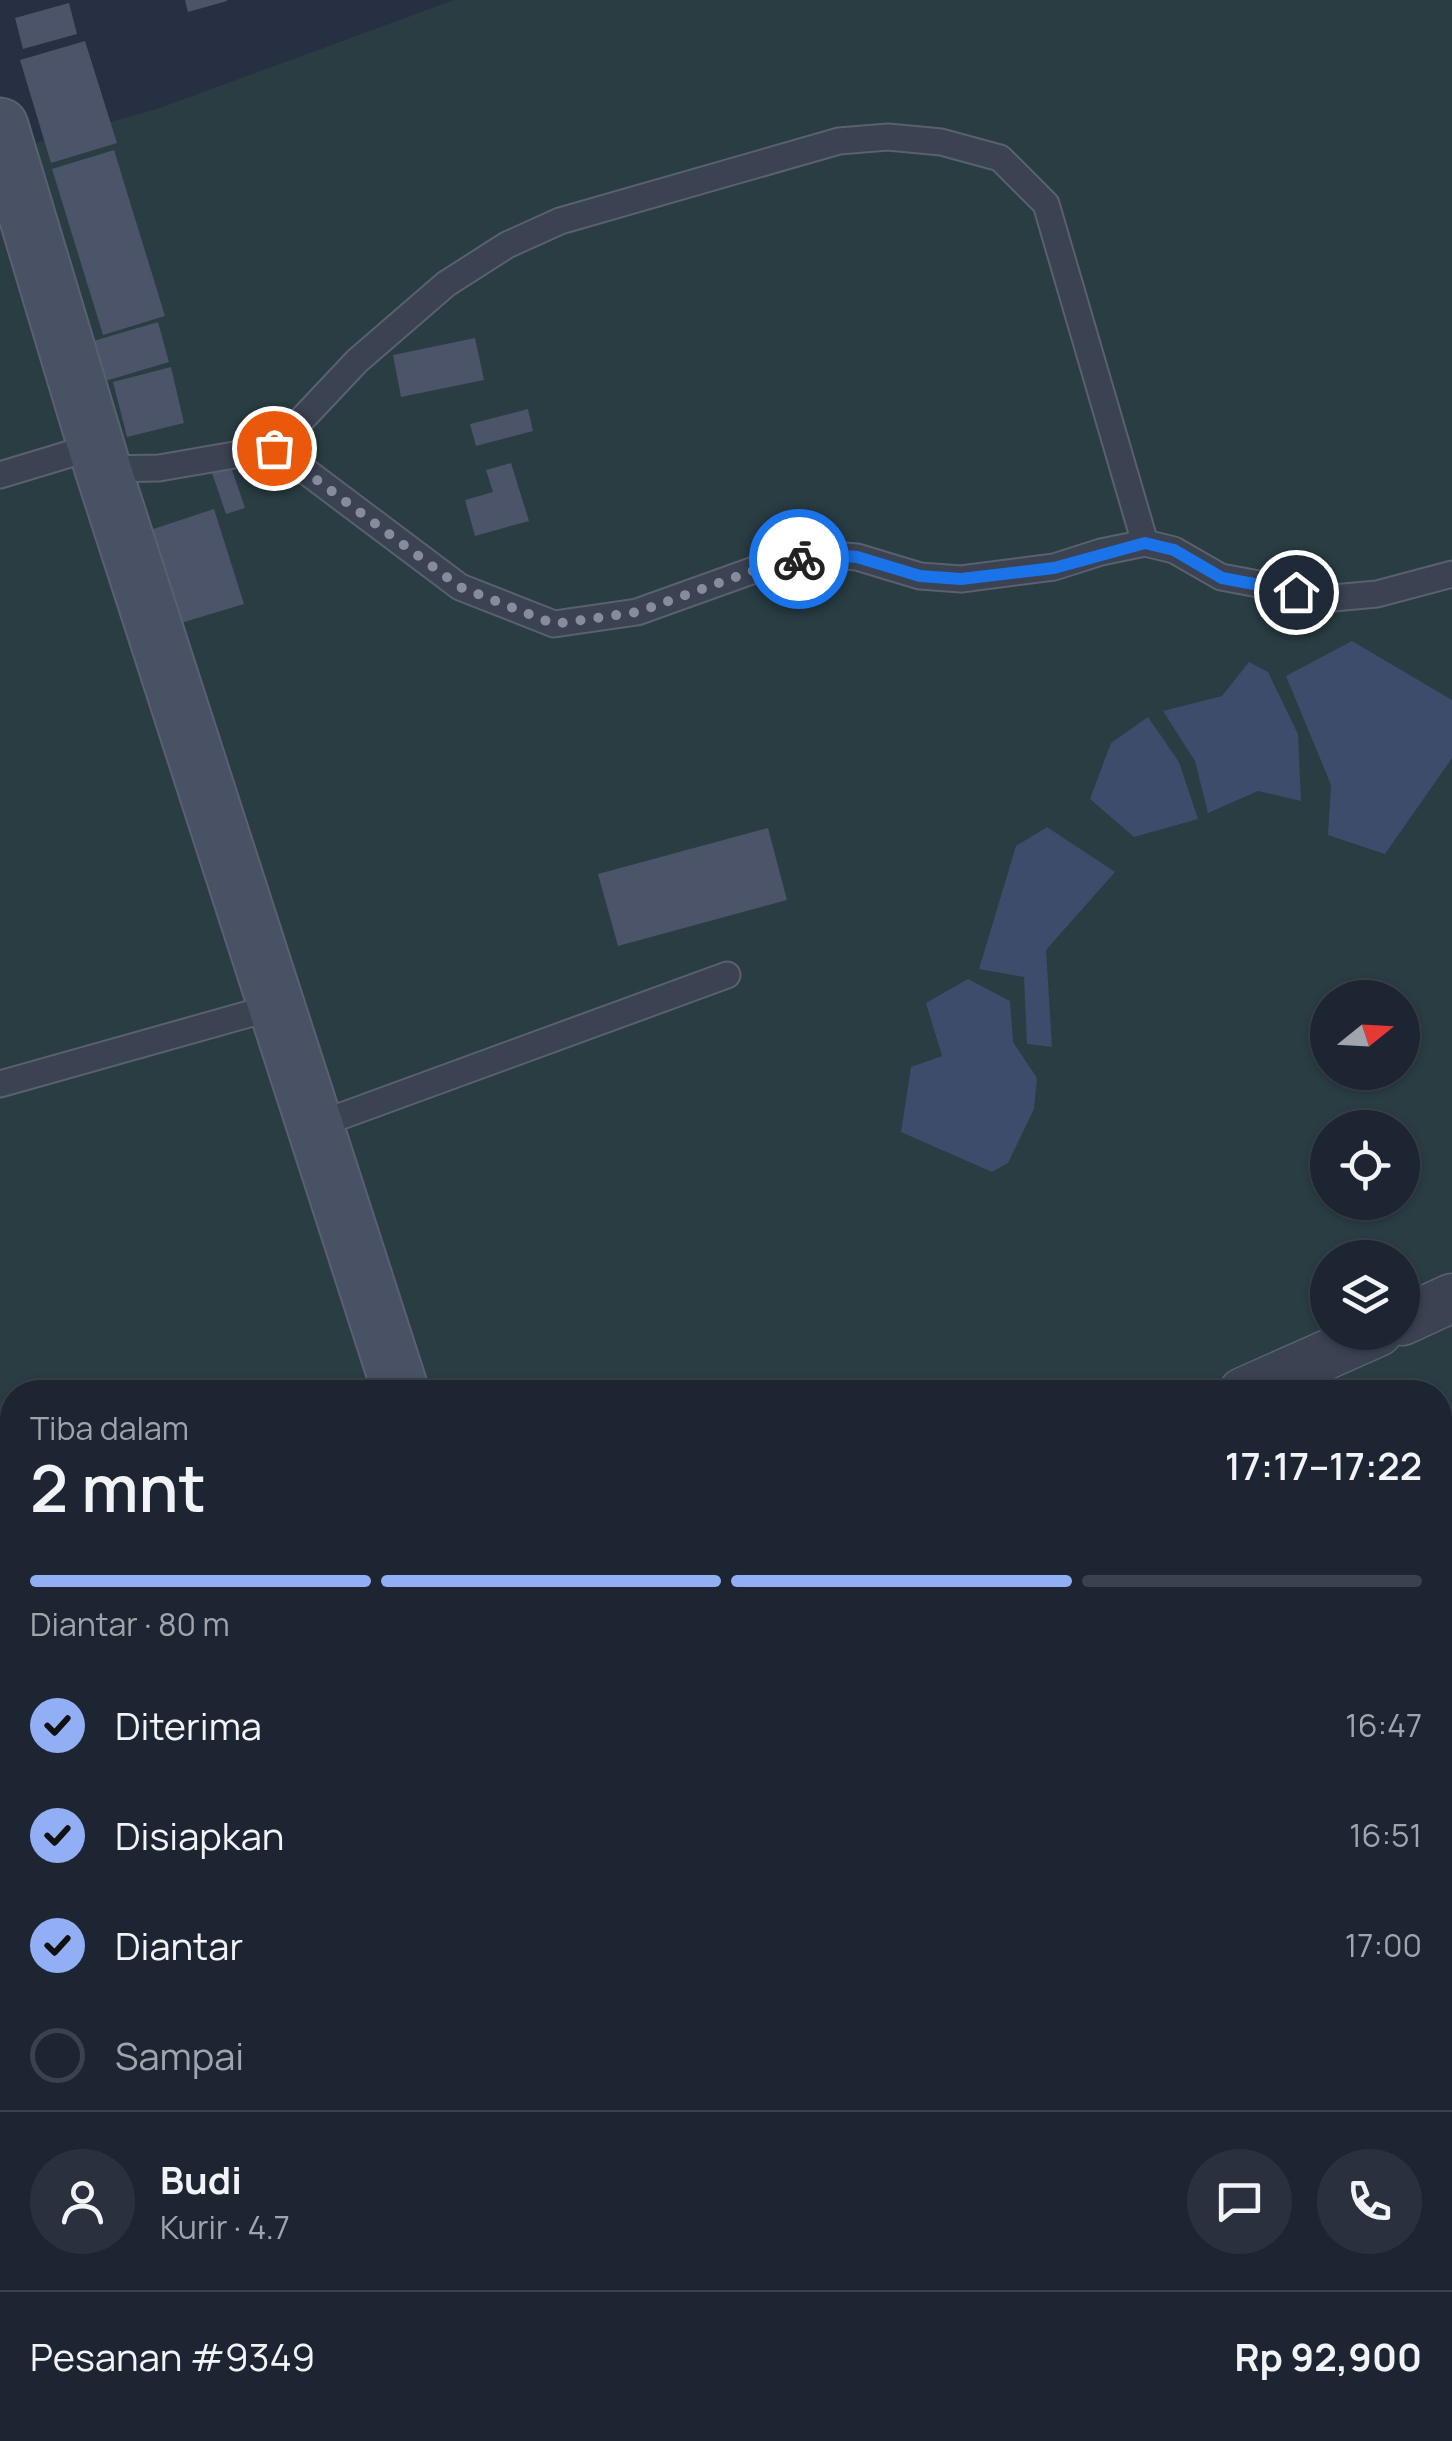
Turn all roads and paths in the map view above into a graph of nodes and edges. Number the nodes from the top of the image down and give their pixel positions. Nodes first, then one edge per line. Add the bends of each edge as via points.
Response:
1 (0, 126) edge
2 (274, 448) junction
3 (100, 457) junction
4 (0, 475) edge
5 (1145, 543) junction
6 (1452, 574) edge
7 (727, 974) dead end
8 (274, 1008) junction
9 (0, 1084) edge
10 (317, 1125) junction
11 (1452, 1298) edge
12 (1420, 1313) edge
13 (1339, 1350) edge
14 (397, 1380) edge
15 (1275, 1380) edge

1 - 3 street
2 - 3 lane via 159,468
2 - 5 lane via 460,587 554,624 638,612 819,554 961,579 1054,568
2 - 5 lane via 357,361 446,284 507,245 560,221 839,141 941,142 1000,158 1046,204
3 - 4 lane
3 - 8 street
5 - 6 lane via 1174,550 1222,578 1333,598
7 - 10 lane
8 - 9 lane
8 - 10 street
10 - 14 street
11 - 12 street
13 - 15 street

